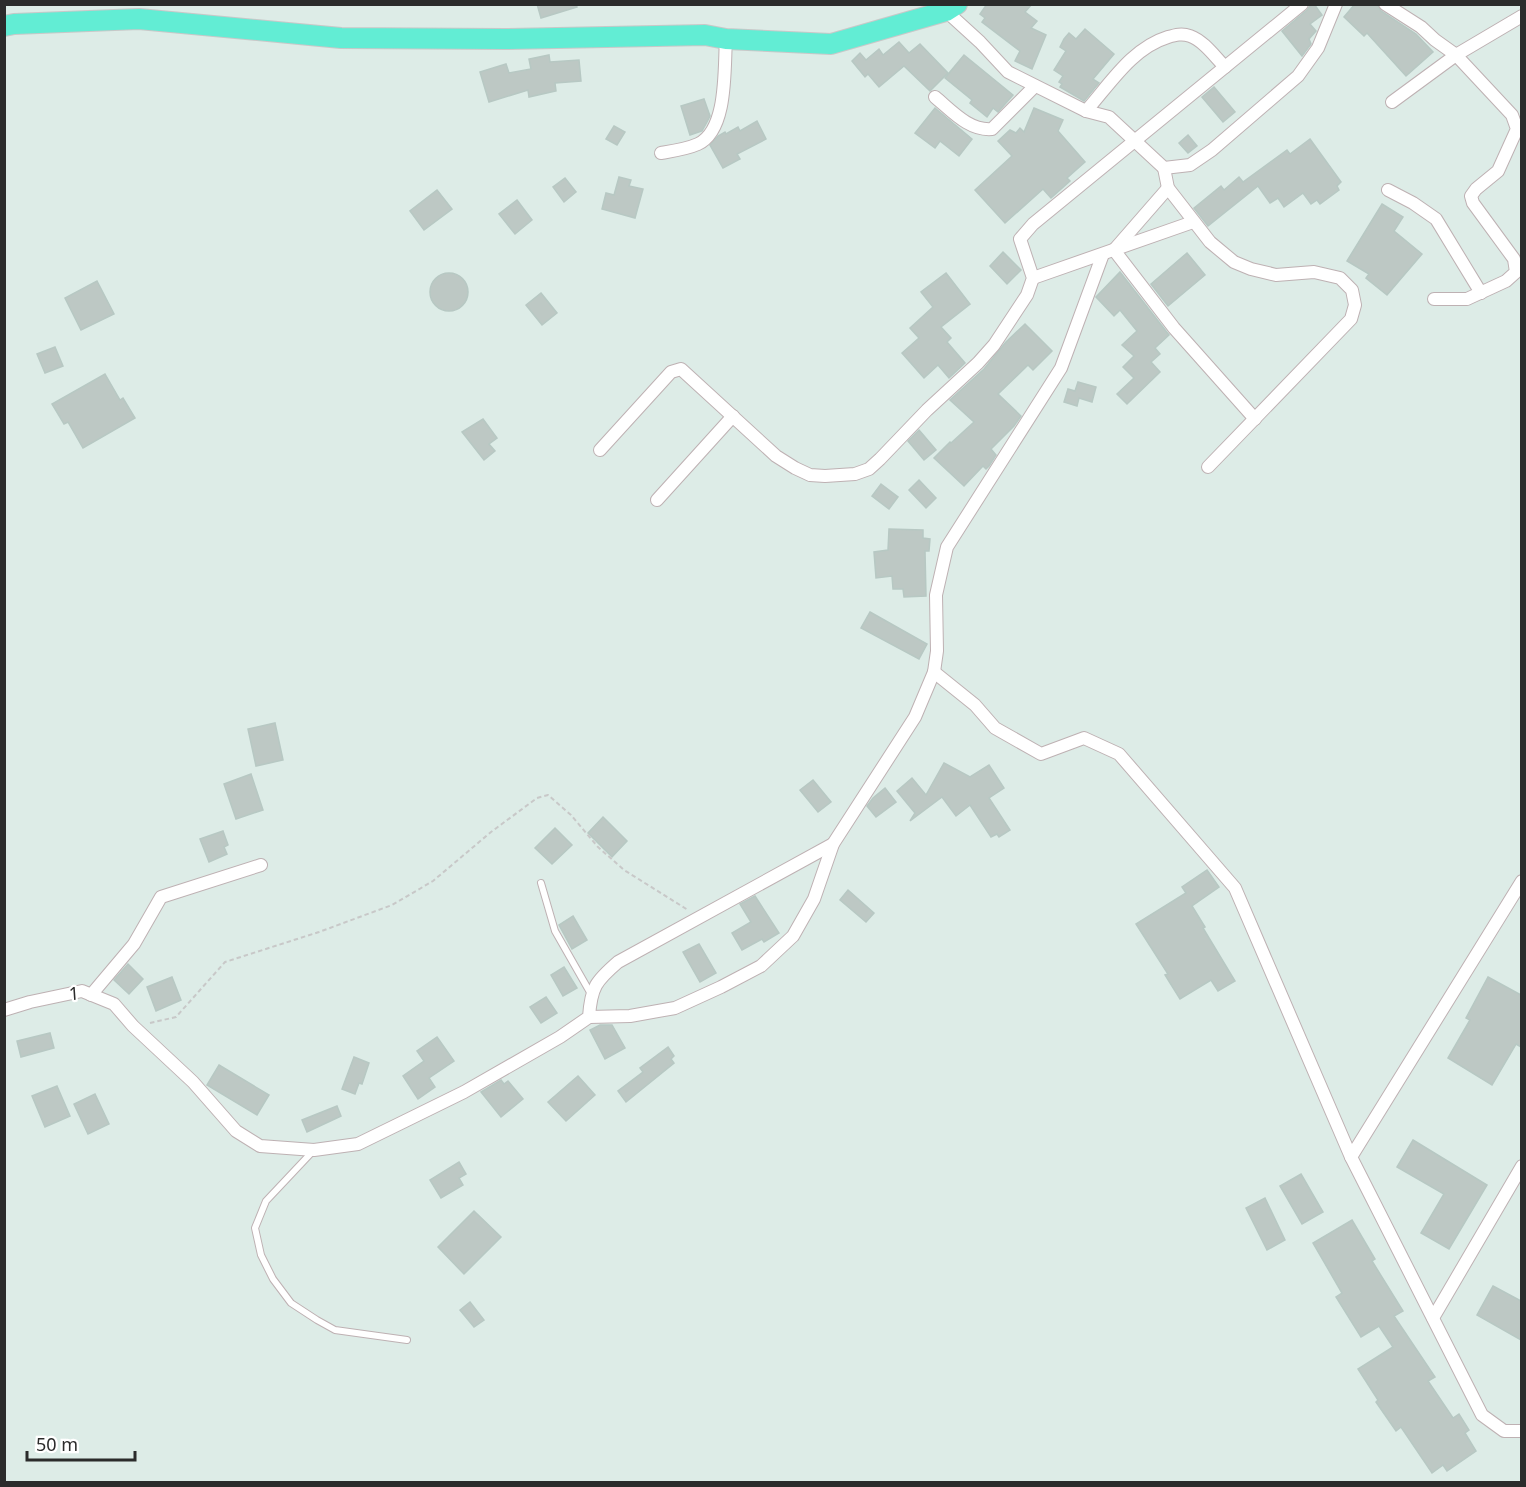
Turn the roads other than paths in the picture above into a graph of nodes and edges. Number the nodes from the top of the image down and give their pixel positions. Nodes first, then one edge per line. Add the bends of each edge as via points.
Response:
1 (1302, 4) edge
2 (1336, 4) edge
3 (1385, 4) edge
4 (952, 8) edge
5 (922, 11) edge
6 (1521, 16) edge
7 (4, 26) edge
8 (726, 39) junction
9 (1456, 56) junction
10 (1225, 67) junction
11 (1035, 86) junction
12 (935, 97) dead end
13 (1392, 102) dead end
14 (1086, 111) junction
15 (1517, 112) edge
16 (1135, 140) junction
17 (661, 153) dead end
18 (1164, 168) junction
19 (1168, 188) junction
20 (1388, 190) dead end
21 (1193, 222) junction
22 (1108, 252) junction
23 (1033, 278) junction
24 (1480, 293) junction
25 (1434, 299) dead end
26 (733, 416) junction
27 (1255, 418) junction
28 (600, 450) dead end
29 (1208, 467) dead end
30 (657, 500) dead end
31 (934, 672) junction
32 (833, 844) junction
33 (261, 865) dead end
34 (1521, 881) edge
35 (540, 883) dead end
36 (591, 994) junction
37 (91, 995) junction
38 (4, 1010) edge
39 (589, 1017) junction
40 (314, 1150) junction
41 (1351, 1157) junction
42 (1521, 1166) edge
43 (1433, 1318) junction
44 (407, 1340) dead end
45 (1521, 1431) edge

1 - 10 street
2 - 18 street via 1318,48 1298,76 1205,155 1190,165
3 - 9 street
4 - 5 main road
4 - 11 street via 1008,72
5 - 8 main road via 831,44
6 - 9 street
7 - 8 main road via 139,19 341,38 705,35
8 - 17 street via 718,123 698,145
9 - 13 street
9 - 15 street
10 - 14 street via 1187,34 1152,42 1134,56
10 - 16 street
11 - 12 street via 992,129 982,130 967,123
11 - 14 street
14 - 16 street via 1109,117
15 - 24 street via 1517,129 1498,171 1471,196 1514,259 1516,272
16 - 18 street
16 - 23 street via 1020,239
18 - 19 street
19 - 21 street
19 - 22 street
20 - 24 street via 1436,219
21 - 22 street
21 - 27 street via 1210,242 1243,266 1276,275 1314,272 1340,278 1352,290 1355,305 1351,319
22 - 23 street
22 - 27 street
22 - 31 street via 1061,368 946,547 936,595
23 - 26 street via 1027,295 994,345 869,469 855,474 810,475 776,456
24 - 25 street via 1467,299
26 - 28 street via 681,369 671,372
26 - 30 street
27 - 29 street
31 - 32 street via 915,717
31 - 41 street via 975,705 995,728 1041,754 1084,738 1119,754 1235,888
32 - 36 street via 618,962 603,975
32 - 39 street via 814,899 793,936 761,966 675,1008 630,1016
33 - 37 street via 161,897 134,944
34 - 41 street
35 - 36 lane via 555,931
36 - 39 street
37 - 38 street, 1 via 82,991
37 - 40 street, 1 via 114,1004 236,1131 260,1146
39 - 40 street, 1 via 464,1092 396,1126 358,1144
40 - 44 lane via 266,1201 255,1228 261,1255 291,1303 316,1320 335,1330
41 - 43 street
42 - 43 street
43 - 45 street via 1482,1415 1504,1431

